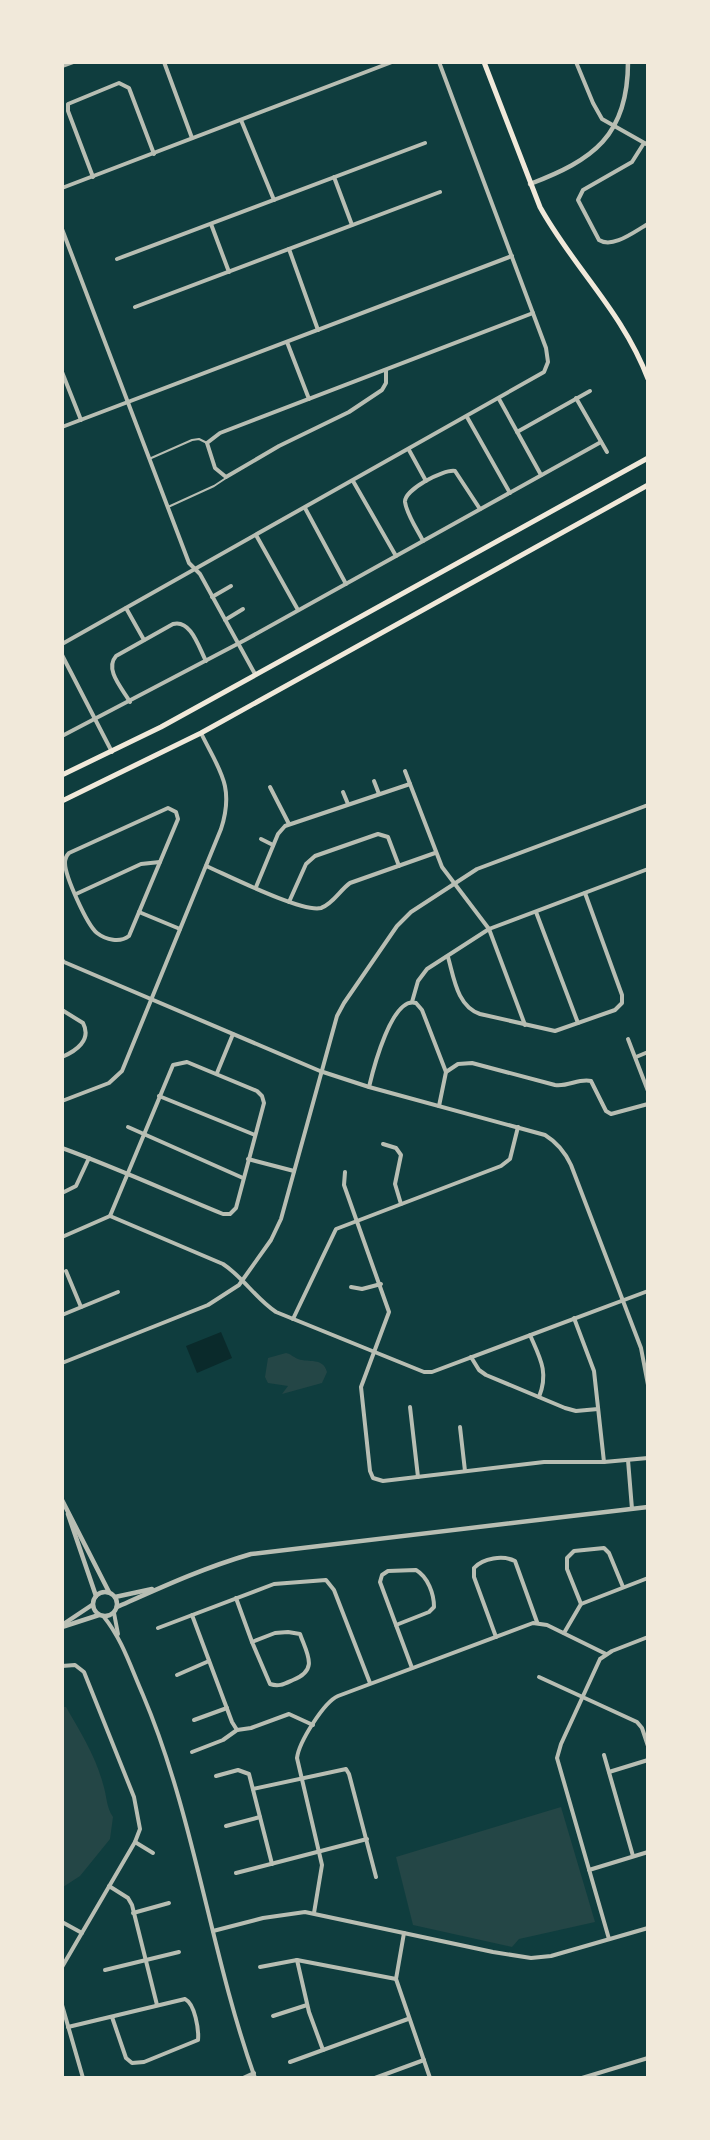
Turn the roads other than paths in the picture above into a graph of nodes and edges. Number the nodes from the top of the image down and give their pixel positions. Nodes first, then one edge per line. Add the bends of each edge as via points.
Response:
1 (73, 62) edge
2 (164, 62) edge
3 (392, 62) edge
4 (439, 62) edge
5 (484, 62) edge
6 (576, 62) edge
7 (628, 62) edge
8 (62, 66) edge
9 (241, 120) junction
10 (613, 126) junction
11 (192, 138) junction
12 (425, 143) dead end
13 (646, 144) edge
14 (154, 154) junction
15 (92, 176) junction
16 (334, 178) junction
17 (530, 184) junction
18 (62, 188) edge
19 (440, 192) dead end
20 (274, 200) junction
21 (211, 224) junction
22 (648, 224) edge
23 (352, 225) junction
24 (62, 229) edge
25 (289, 249) junction
26 (512, 256) junction
27 (117, 260) dead end
28 (229, 272) junction
29 (135, 307) dead end
30 (533, 313) junction
31 (318, 330) junction
32 (287, 342) junction
33 (386, 370) junction
34 (62, 372) edge
35 (648, 378) edge
36 (590, 391) dead end
37 (576, 398) junction
38 (309, 399) junction
39 (499, 399) junction
40 (128, 402) junction
41 (467, 417) junction
42 (81, 420) junction
43 (62, 427) edge
44 (517, 432) junction
45 (601, 442) junction
46 (207, 443) junction
47 (409, 450) junction
48 (607, 452) dead end
49 (648, 458) edge
50 (149, 459) junction
51 (541, 475) junction
52 (226, 477) junction
53 (353, 481) junction
54 (426, 481) junction
55 (648, 485) edge
56 (638, 491) junction
57 (648, 491) edge
58 (510, 493) junction
59 (168, 507) junction
60 (305, 508) junction
61 (480, 509) junction
62 (256, 535) junction
63 (423, 541) junction
64 (396, 556) junction
65 (195, 570) junction
66 (346, 584) junction
67 (231, 586) dead end
68 (212, 597) junction
69 (126, 608) junction
70 (243, 609) dead end
71 (298, 610) junction
72 (225, 620) junction
73 (144, 640) junction
74 (62, 644) edge
75 (238, 644) junction
76 (62, 655) edge
77 (206, 661) junction
78 (255, 674) junction
79 (130, 702) junction
80 (96, 720) junction
81 (201, 733) junction
82 (63, 735) edge
83 (112, 752) junction
84 (405, 771) dead end
85 (62, 775) edge
86 (374, 781) dead end
87 (410, 784) junction
88 (270, 787) dead end
89 (343, 792) dead end
90 (379, 794) junction
91 (62, 801) edge
92 (348, 804) junction
93 (648, 805) edge
94 (289, 824) junction
95 (262, 839) dead end
96 (273, 845) junction
97 (436, 853) junction
98 (160, 862) junction
99 (206, 866) junction
100 (399, 866) junction
101 (648, 869) edge
102 (453, 883) junction
103 (256, 887) junction
104 (76, 894) junction
105 (585, 894) junction
106 (290, 902) junction
107 (139, 912) junction
108 (536, 912) junction
109 (180, 929) junction
110 (489, 929) junction
111 (448, 957) junction
112 (63, 962) edge
113 (150, 1000) junction
114 (412, 1002) junction
115 (62, 1010) edge
116 (578, 1023) junction
117 (525, 1025) junction
118 (233, 1034) junction
119 (628, 1039) dead end
120 (648, 1052) edge
121 (62, 1057) edge
122 (636, 1057) junction
123 (320, 1071) junction
124 (446, 1072) junction
125 (217, 1073) junction
126 (369, 1087) junction
127 (648, 1091) edge
128 (159, 1096) junction
129 (62, 1102) edge
130 (648, 1104) edge
131 (439, 1106) junction
132 (518, 1127) junction
133 (128, 1128) dead end
134 (255, 1135) junction
135 (144, 1136) junction
136 (383, 1144) dead end
137 (62, 1148) edge
138 (89, 1158) junction
139 (248, 1159) junction
140 (294, 1171) junction
141 (346, 1172) dead end
142 (126, 1174) junction
143 (243, 1178) junction
144 (62, 1193) edge
145 (401, 1204) junction
146 (110, 1216) junction
147 (357, 1220) junction
148 (62, 1237) edge
149 (66, 1271) dead end
150 (243, 1280) junction
151 (381, 1284) junction
152 (351, 1287) dead end
153 (648, 1291) edge
154 (118, 1292) dead end
155 (623, 1300) junction
156 (81, 1307) junction
157 (62, 1315) edge
158 (574, 1318) junction
159 (293, 1319) junction
160 (530, 1335) junction
161 (373, 1353) junction
162 (471, 1357) junction
163 (62, 1363) edge
164 (648, 1385) edge
165 (539, 1397) junction
166 (410, 1408) dead end
167 (598, 1409) junction
168 (460, 1427) dead end
169 (648, 1458) edge
170 (628, 1460) junction
171 (604, 1462) junction
172 (465, 1471) junction
173 (418, 1477) junction
174 (62, 1500) edge
175 (648, 1508) edge
176 (632, 1509) junction
177 (68, 1512) junction
178 (648, 1578) edge
179 (623, 1587) junction
180 (153, 1589) junction
181 (109, 1592) junction
182 (96, 1596) junction
183 (116, 1597) junction
184 (236, 1598) junction
185 (581, 1604) junction
186 (92, 1605) junction
187 (118, 1606) junction
188 (114, 1613) junction
189 (192, 1615) junction
190 (101, 1616) junction
191 (537, 1622) junction
192 (396, 1625) junction
193 (62, 1626) edge
194 (158, 1628) dead end
195 (564, 1634) junction
196 (118, 1637) junction
197 (496, 1637) junction
198 (648, 1637) edge
199 (252, 1642) junction
200 (606, 1654) junction
201 (209, 1661) junction
202 (62, 1666) edge
203 (412, 1668) junction
204 (177, 1674) dead end
205 (539, 1677) dead end
206 (370, 1683) junction
207 (583, 1696) junction
208 (226, 1708) junction
209 (194, 1720) dead end
210 (313, 1725) junction
211 (237, 1730) junction
212 (648, 1746) edge
213 (192, 1752) dead end
214 (604, 1756) dead end
215 (648, 1760) edge
216 (609, 1772) junction
217 (216, 1776) dead end
218 (301, 1778) junction
219 (253, 1789) junction
220 (260, 1817) junction
221 (226, 1826) dead end
222 (367, 1839) junction
223 (135, 1842) junction
224 (319, 1852) junction
225 (648, 1852) edge
226 (153, 1853) dead end
227 (633, 1856) junction
228 (272, 1864) junction
229 (589, 1870) junction
230 (236, 1873) dead end
231 (376, 1878) dead end
232 (109, 1886) junction
233 (169, 1903) dead end
234 (133, 1913) junction
235 (314, 1913) junction
236 (62, 1922) edge
237 (648, 1928) edge
238 (214, 1931) junction
239 (82, 1933) junction
240 (404, 1933) junction
241 (609, 1939) junction
242 (179, 1952) dead end
243 (145, 1960) junction
244 (297, 1960) junction
245 (62, 1967) edge
246 (260, 1967) dead end
247 (105, 1970) dead end
248 (396, 1979) junction
249 (62, 2004) edge
250 (157, 2005) junction
251 (307, 2005) junction
252 (273, 2016) dead end
253 (112, 2017) junction
254 (408, 2019) junction
255 (68, 2027) junction
256 (323, 2050) junction
257 (648, 2058) edge
258 (424, 2060) junction
259 (290, 2062) dead end
260 (254, 2075) edge
261 (378, 2077) edge
262 (83, 2078) edge
263 (243, 2078) edge
264 (430, 2078) edge
265 (582, 2078) edge

1 - 8 street
2 - 11 street
3 - 9 street
4 - 26 street
5 - 17 main road
6 - 10 street via 597,113
7 - 10 street via 622,111
9 - 11 street
9 - 20 street
10 - 13 street
10 - 17 street via 596,149 579,162
11 - 14 street
12 - 16 street
13 - 22 street via 632,162 583,190 578,200 599,240 604,243 617,241
14 - 15 street
14 - 15 street via 129,88 119,83 68,104
15 - 18 street
16 - 20 street
16 - 23 street
17 - 35 main road via 546,218 616,315
19 - 23 street
20 - 21 street
21 - 27 street
21 - 28 street
23 - 25 street
24 - 40 street
25 - 28 street
25 - 31 street
26 - 30 street
26 - 31 street
28 - 29 street
30 - 33 street
30 - 39 street via 548,362 537,378
31 - 32 street
32 - 38 street
32 - 40 street
33 - 38 street
33 - 52 street via 386,383 382,390 349,412 279,446
34 - 42 street
36 - 37 street
37 - 44 street
37 - 45 street
38 - 46 street via 220,433
39 - 41 street
39 - 44 street
40 - 42 street
40 - 50 street
41 - 47 street
41 - 58 street
42 - 43 street
44 - 51 street
45 - 48 street
45 - 51 street
46 - 50 lane via 192,440
46 - 52 street via 215,468
47 - 53 street
47 - 54 street
49 - 78 main road
50 - 59 street
51 - 58 street
52 - 59 lane
53 - 60 street
53 - 64 street
54 - 61 street via 444,472 455,471
54 - 63 street via 405,498 406,507
55 - 56 main road
56 - 57 main road
56 - 81 main road
58 - 61 street
59 - 65 street via 189,563
60 - 62 street
60 - 66 street
61 - 63 street
62 - 65 street
62 - 71 street
63 - 64 street
64 - 66 street
65 - 68 street
65 - 69 street
66 - 71 street
67 - 68 street
68 - 72 street
69 - 73 street
69 - 74 street
70 - 72 street
71 - 75 street
72 - 75 street
73 - 77 street via 173,624 184,624
73 - 79 street via 116,656 112,662 112,670
75 - 77 street
75 - 78 street
76 - 80 street
77 - 79 street
78 - 83 main road
79 - 80 street
80 - 82 street
80 - 83 street
81 - 91 main road
81 - 99 street via 226,784 228,800 222,828
83 - 85 main road
84 - 87 street
86 - 90 street
87 - 90 street
87 - 97 street
88 - 94 street
89 - 92 street
90 - 92 street
92 - 94 street
93 - 102 street via 477,869
94 - 96 street via 281,830
95 - 96 street
96 - 103 street
97 - 100 street
97 - 102 street
98 - 104 street via 140,864
98 - 104 street via 178,819 176,812 168,808 69,853 65,865
98 - 107 street
99 - 103 street
99 - 109 street
100 - 106 street via 350,883 320,908 307,908
100 - 106 street via 388,838 381,834 370,836 310,859
101 - 105 street
102 - 110 street
102 - 123 street via 406,917 388,937 341,1009
103 - 106 street
104 - 107 street via 97,933 116,941 123,941 129,936
105 - 108 street
105 - 116 street via 622,998 615,1010
107 - 109 street
108 - 110 street
108 - 116 street
109 - 113 street
110 - 111 street
110 - 117 street
111 - 114 street via 421,975
111 - 117 street via 466,1006 480,1014
112 - 113 street
113 - 118 street
113 - 129 street via 117,1078
114 - 124 street via 422,1010
114 - 126 street via 404,1005 383,1039
115 - 121 street via 83,1023 85,1035 75,1051
116 - 117 street via 555,1031
118 - 123 street
118 - 125 street
119 - 122 street
120 - 122 street
122 - 127 street
123 - 126 street
123 - 140 street
124 - 130 street via 458,1064 472,1062 555,1085 591,1080 610,1114
124 - 131 street
125 - 128 street via 178,1062 173,1065
125 - 134 street via 262,1096 264,1103
126 - 131 street
128 - 134 street
128 - 135 street
131 - 132 street
132 - 145 street via 511,1155 505,1164
132 - 155 street via 545,1135 566,1154
133 - 135 street
134 - 139 street
135 - 142 street
135 - 143 street
136 - 145 street via 396,1148 401,1155 395,1184
137 - 138 street
138 - 142 street
138 - 144 street via 76,1186
139 - 140 street
139 - 143 street
140 - 150 street via 281,1219 271,1240
141 - 147 street via 344,1185
142 - 143 street via 223,1214 230,1214 236,1208
142 - 146 street
145 - 147 street
146 - 148 street
146 - 150 street via 215,1259
147 - 151 street
147 - 159 street via 341,1225 333,1232
149 - 156 street
150 - 159 street via 268,1306
150 - 163 street via 208,1305
151 - 152 street via 362,1289
151 - 161 street via 389,1312
153 - 155 street
154 - 156 street
155 - 158 street
155 - 164 street via 641,1348
156 - 157 street
158 - 160 street
158 - 167 street via 594,1371
159 - 161 street
160 - 162 street
160 - 165 street via 545,1375
161 - 162 street via 424,1372
161 - 173 street via 361,1387 370,1471 373,1478 383,1481
162 - 165 street via 482,1372
165 - 167 street via 571,1410
166 - 173 street
167 - 171 street
168 - 172 street
169 - 170 street
170 - 171 street
170 - 176 street
171 - 172 street via 544,1462
172 - 173 street
174 - 177 street
175 - 176 street
176 - 180 street via 251,1554
177 - 181 street
177 - 182 street
178 - 179 street
179 - 185 street
179 - 185 street via 609,1552 604,1548 574,1551 567,1558 567,1569
180 - 183 street
180 - 187 street
181 - 182 street
181 - 183 street
182 - 186 street
183 - 187 street
184 - 189 street
184 - 199 street
184 - 206 street via 280,1583 326,1580 332,1585
185 - 195 street
186 - 190 street
186 - 193 street
187 - 188 street
188 - 190 street
188 - 196 street
189 - 194 street
189 - 201 street
190 - 193 street
190 - 196 street
191 - 195 street
191 - 197 street
191 - 197 street via 515,1561 509,1558 486,1560 474,1568 474,1577
192 - 192 street via 380,1582 382,1575 388,1571 416,1570 426,1579 434,1607
192 - 203 street
195 - 200 street
196 - 238 street via 166,1754
197 - 203 street
198 - 200 street
199 - 199 street via 275,1633 300,1634 310,1661 308,1671 302,1677 278,1686 270,1684
200 - 207 street via 597,1664
201 - 204 street
201 - 208 street
202 - 223 street via 75,1665 84,1672 134,1797 140,1829
203 - 206 street
205 - 207 street
206 - 210 street via 334,1698
207 - 212 street via 637,1722
207 - 229 street via 557,1758
208 - 209 street
208 - 211 street
210 - 211 street via 289,1714
210 - 218 street via 297,1754
211 - 213 street via 223,1740
214 - 216 street
215 - 216 street
216 - 227 street
217 - 219 street via 243,1770 249,1774
218 - 219 street
218 - 222 street via 346,1769
218 - 224 street
219 - 220 street
220 - 221 street
220 - 228 street
222 - 224 street
222 - 231 street
223 - 226 street
223 - 232 street
224 - 228 street
224 - 235 street via 322,1872
225 - 227 street
227 - 229 street
228 - 230 street
229 - 241 street
232 - 234 street via 128,1898
232 - 239 street
233 - 234 street
234 - 243 street
235 - 238 street via 291,1912
235 - 240 street
236 - 239 street
237 - 241 street
238 - 260 street
239 - 245 street
240 - 241 street via 531,1958 552,1956
240 - 248 street
242 - 243 street
243 - 247 street
243 - 250 street
244 - 246 street
244 - 248 street
244 - 251 street
248 - 254 street
249 - 255 street
250 - 253 street
250 - 253 street via 182,2000 189,2002 198,2040 144,2062 132,2063 126,2058
251 - 252 street
251 - 256 street
253 - 255 street
254 - 256 street
254 - 258 street
255 - 262 street
256 - 259 street
257 - 265 street
258 - 261 street
258 - 264 street
260 - 263 street

